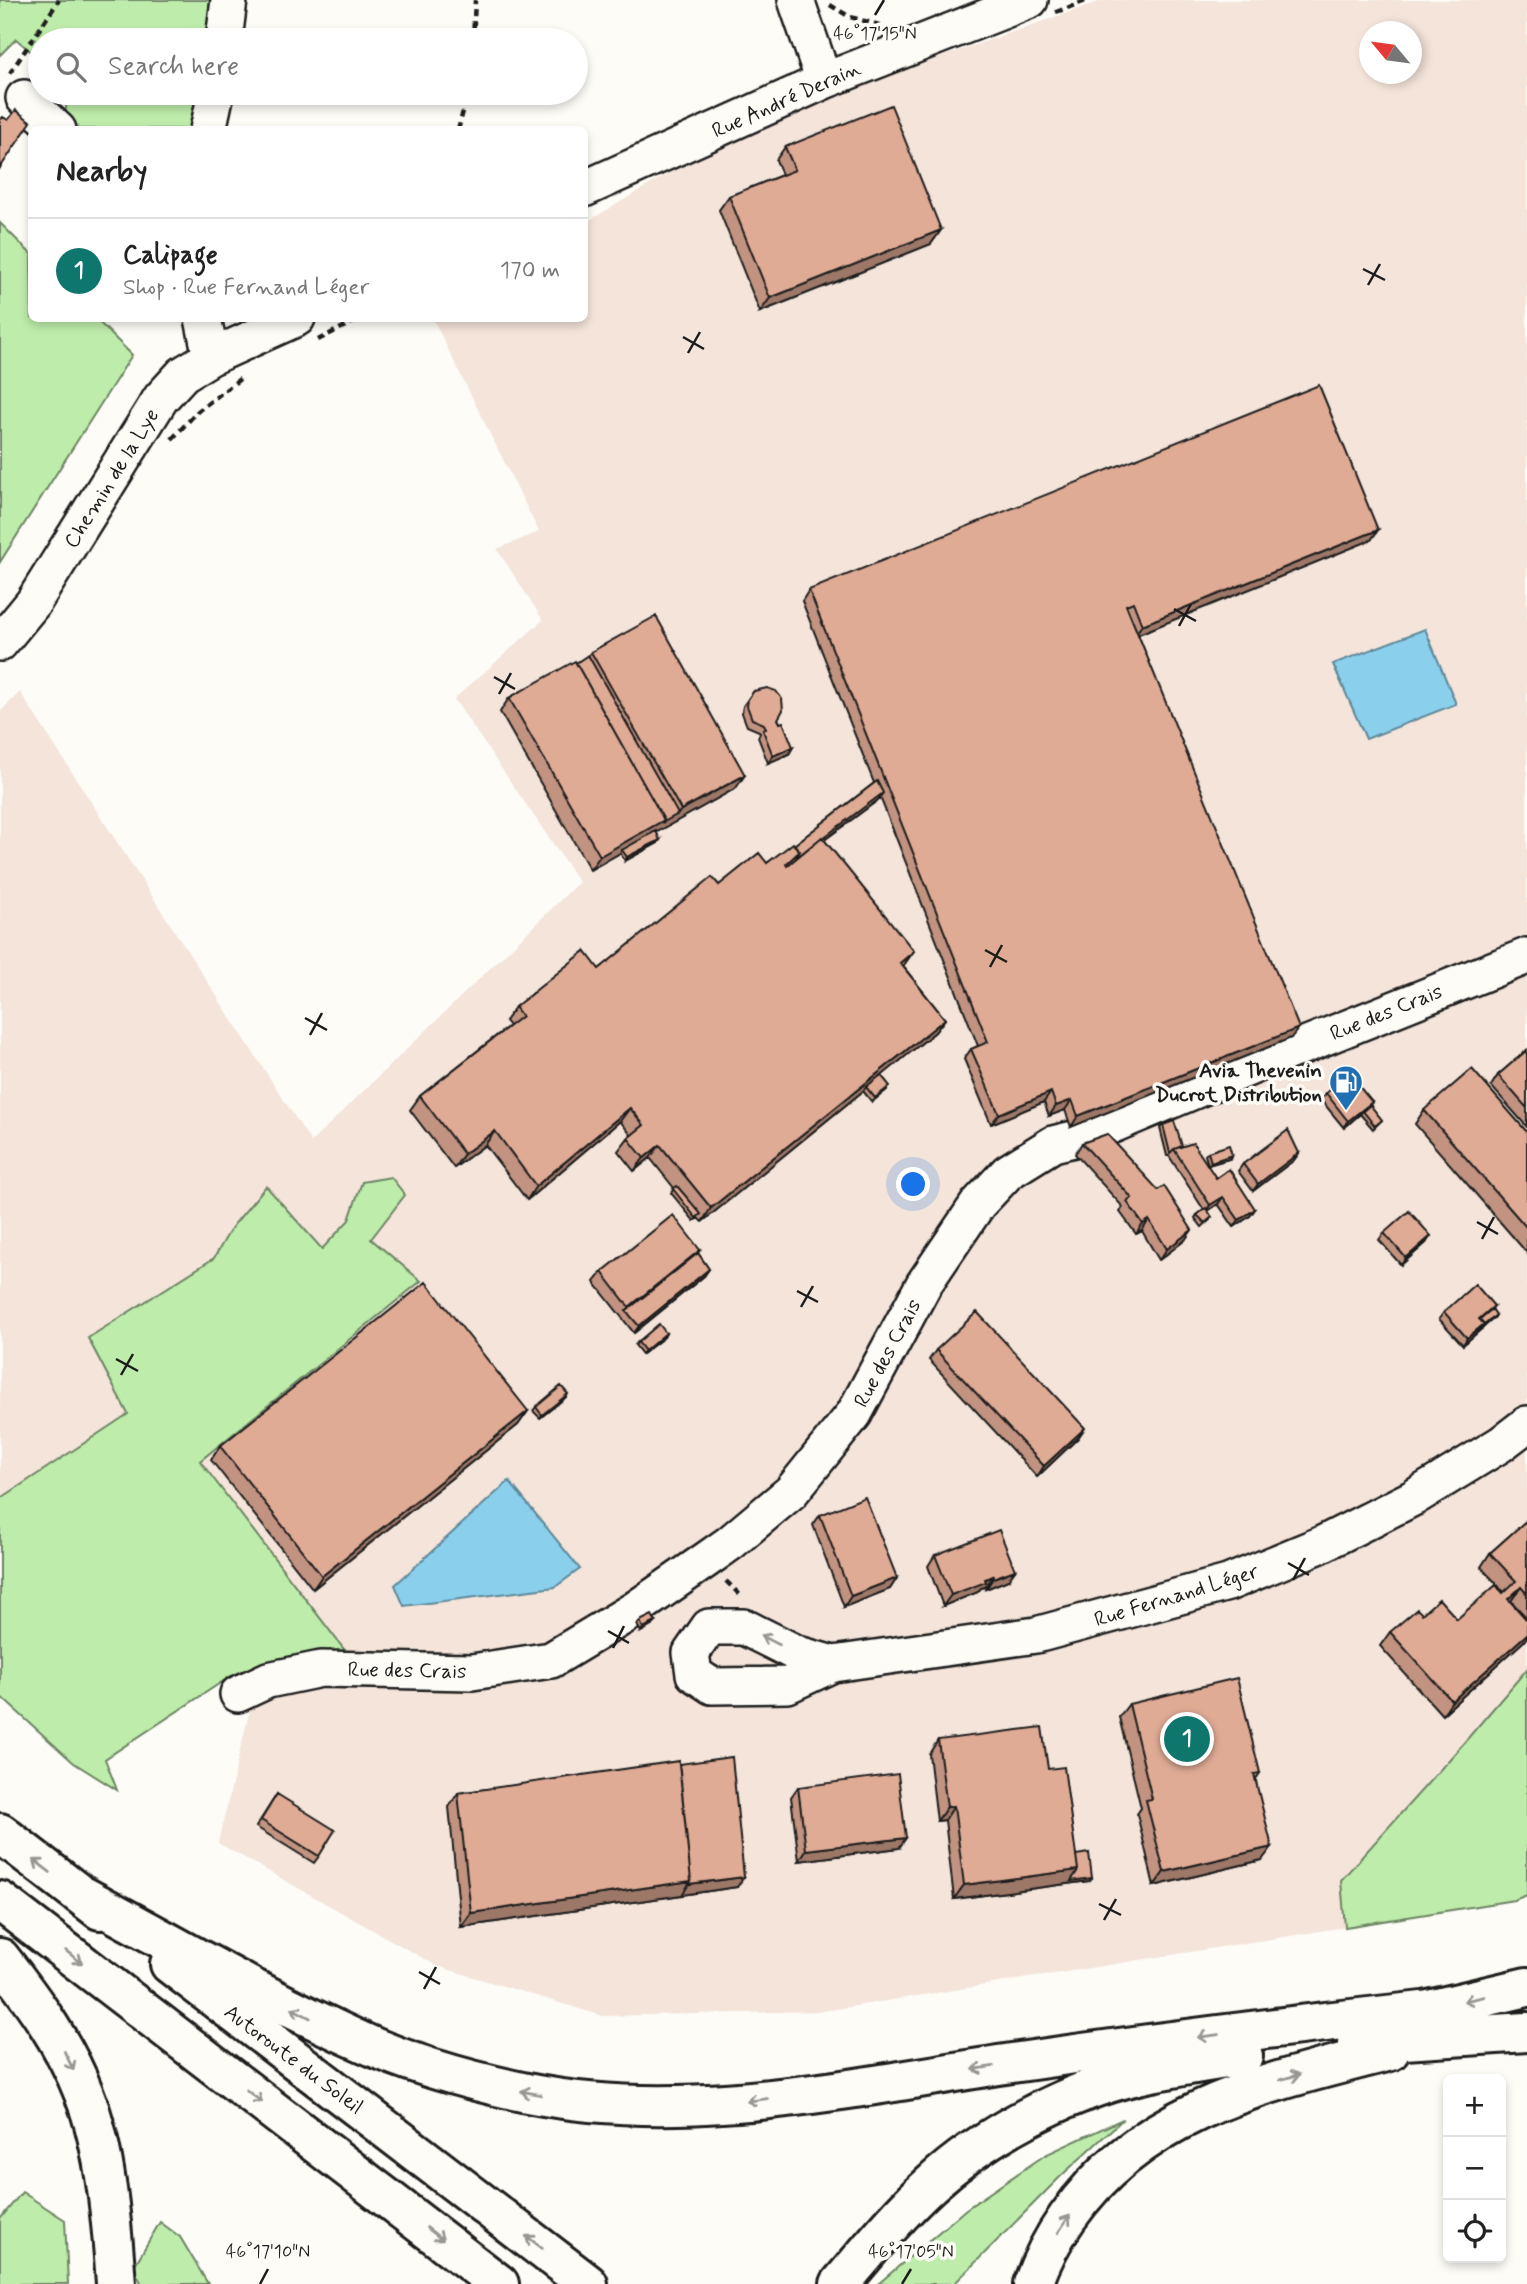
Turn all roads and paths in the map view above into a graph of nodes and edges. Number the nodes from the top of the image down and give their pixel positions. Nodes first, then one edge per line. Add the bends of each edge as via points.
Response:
1 (59, 0) edge
2 (229, 0) edge
3 (475, 0) edge
4 (796, 0) edge
5 (1030, 0) edge
6 (45, 28) edge
7 (226, 28) edge
8 (473, 28) edge
9 (28, 62) edge
10 (824, 81) junction
11 (14, 90) joint
12 (28, 103) edge
13 (30, 105) edge
14 (213, 105) edge
15 (465, 105) edge
16 (54, 126) edge
17 (209, 126) edge
18 (459, 126) edge
19 (588, 187) edge
20 (204, 322) edge
21 (342, 322) edge
22 (305, 330) edge
23 (211, 357) junction
24 (243, 376) dead end
25 (167, 444) dead end
26 (0, 643) edge
27 (1527, 957) edge
28 (1527, 1424) edge
29 (706, 1560) junction
30 (744, 1599) dead end
31 (833, 1664) dead end
32 (238, 1694) dead end
33 (0, 1833) edge
34 (81, 1895) junction
35 (0, 1901) edge
36 (0, 1958) edge
37 (1527, 1987) edge
38 (1434, 2024) junction
39 (1527, 2032) edge
40 (116, 2284) edge
41 (499, 2284) edge
42 (588, 2284) edge
43 (841, 2284) edge
44 (1033, 2284) edge

1 - 6 path
2 - 7 street
3 - 8 path
4 - 10 street
5 - 10 street, Rue André Derain
9 - 11 path
10 - 19 street, Rue André Derain
11 - 12 street
13 - 16 street
14 - 17 street
15 - 18 path
20 - 23 street
21 - 22 path
22 - 23 street
23 - 26 street, Chemin de la Lye via 183,374 162,398 33,603
24 - 25 path via 198,411
27 - 29 street, Rue des Crais via 1086,1136 1053,1144 1008,1172 978,1204 924,1283 854,1414 791,1492
28 - 31 street, Rue Fernand Léger via 1413,1498 1320,1545 1228,1583 1036,1636 881,1648
29 - 30 path
29 - 32 street, Rue des Crais via 551,1660 472,1672 321,1669 268,1680
34 -> 33 highway, Autoroute du Soleil
38 -> 34 highway via 1149,2043 731,2104 589,2101 474,2080 362,2042
42 -> 34 highway, Autoroute du Soleil
35 -> 41 highway
36 -> 40 highway via 35,2002 85,2095 112,2220
37 -> 38 highway
38 - 39 highway
38 - 43 highway via 1135,2076 1049,2107 932,2183
44 -> 38 highway via 1059,2231 1090,2189 1120,2159 1173,2122 1251,2088

